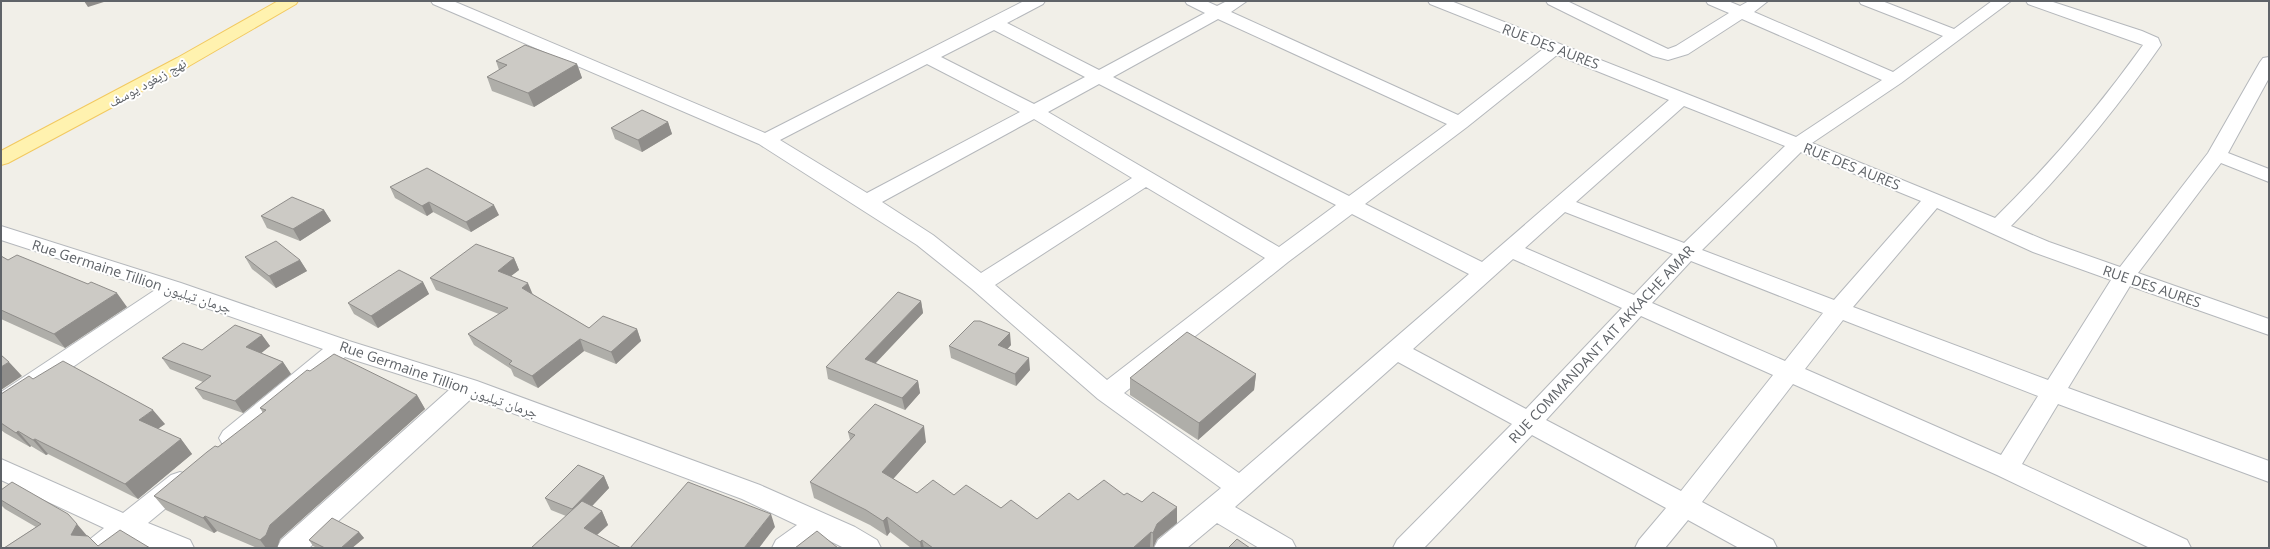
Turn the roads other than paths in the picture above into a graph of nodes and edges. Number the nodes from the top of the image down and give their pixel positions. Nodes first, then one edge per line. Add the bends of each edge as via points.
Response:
1 (290, 1) edge
2 (439, 1) edge
3 (1193, 1) edge
4 (1239, 1) edge
5 (1554, 1) edge
6 (1714, 1) edge
7 (1760, 1) edge
8 (1867, 1) edge
9 (2003, 1) edge
10 (2034, 1) edge
11 (1025, 3) edge
12 (1449, 3) edge
13 (1741, 12) junction
14 (1217, 13) junction
15 (993, 24) junction
16 (1955, 35) junction
17 (1555, 48) junction
18 (927, 57) junction
19 (2269, 62) edge
20 (1099, 77) junction
21 (1895, 79) junction
22 (1682, 98) junction
23 (1035, 112) junction
24 (1460, 123) junction
25 (766, 140) junction
26 (1798, 144) junction
27 (2217, 155) junction
28 (1, 159) edge
29 (2269, 176) edge
30 (1146, 178) junction
31 (1934, 199) junction
32 (867, 202) junction
33 (1562, 204) junction
34 (1349, 206) junction
35 (1996, 228) junction
36 (1, 233) edge
37 (1511, 250) junction
38 (1687, 252) junction
39 (1280, 257) junction
40 (1483, 272) junction
41 (2124, 277) junction
42 (980, 284) junction
43 (173, 288) junction
44 (1638, 305) junction
45 (1838, 310) junction
46 (2269, 327) edge
47 (341, 347) junction
48 (1396, 350) junction
49 (1789, 373) junction
50 (468, 387) junction
51 (2053, 392) junction
52 (1107, 393) junction
53 (1, 404) edge
54 (1528, 423) junction
55 (2006, 468) junction
56 (1, 469) edge
57 (2269, 472) edge
58 (1240, 488) junction
59 (1684, 506) junction
60 (1216, 509) junction
61 (820, 524) junction
62 (126, 526) junction
63 (99, 548) edge
64 (180, 548) edge
65 (291, 548) edge
66 (786, 548) edge
67 (867, 548) edge
68 (1168, 548) edge
69 (1282, 548) edge
70 (1407, 548) edge
71 (1649, 548) edge
72 (1762, 548) edge
73 (2177, 548) edge

1 - 28 main road, نهج زيغود يوسف via 151,80
2 - 25 street
3 - 14 street
4 - 14 street
5 - 13 street via 1668,55 1682,50
6 - 13 street
7 - 13 street
8 - 16 street
9 - 16 street, RUE COMMANDANT AIT AKKACHE AMAR
10 - 35 street via 2136,35 2152,42 2152,45 2110,104 2049,176
11 - 15 street
12 - 17 street, RUE DES AURES
13 - 21 street
14 - 20 street
14 - 24 street
15 - 18 street
15 - 20 street
16 - 21 street, RUE COMMANDANT AIT AKKACHE AMAR
17 - 22 street, RUE DES AURES
17 - 24 street
18 - 23 street
18 - 25 street
19 - 27 street
20 - 23 street
20 - 34 street
21 - 26 street, RUE COMMANDANT AIT AKKACHE AMAR
22 - 26 street, RUE DES AURES
22 - 33 street
23 - 30 street
23 - 32 street
24 - 34 street
25 - 32 street
26 - 31 street, RUE DES AURES
26 - 38 street, RUE COMMANDANT AIT AKKACHE AMAR
27 - 29 street
27 - 41 street
30 - 39 street
30 - 42 street
31 - 35 street, RUE DES AURES
31 - 45 street
32 - 42 street via 925,240
33 - 37 street
33 - 38 street
34 - 39 street
34 - 40 street
35 - 41 street, RUE DES AURES
36 - 43 street, Rue Germaine Tillion جرمان تيليون
37 - 40 street
37 - 44 street
38 - 44 street, RUE COMMANDANT AIT AKKACHE AMAR
38 - 45 street
39 - 52 street
40 - 48 street
41 - 46 street, RUE DES AURES
41 - 51 street
42 - 52 street
43 - 47 street, Rue Germaine Tillion جرمان تيليون
43 - 53 street
44 - 49 street
44 - 54 street, RUE COMMANDANT AIT AKKACHE AMAR
45 - 49 street
45 - 51 street
47 - 50 street, Rue Germaine Tillion جرمان تيليون
47 - 62 street
48 - 54 street
48 - 58 street
49 - 55 street
49 - 59 street
50 - 61 street, Rue Germaine Tillion جرمان تيليون via 751,492
50 - 65 street
51 - 55 street
51 - 57 street
52 - 58 street
54 - 59 street
54 - 70 street, RUE COMMANDANT AIT AKKACHE AMAR
55 - 73 street
56 - 62 street
58 - 60 street
59 - 71 street
59 - 72 street
60 - 68 street
60 - 69 street
61 - 66 street
61 - 67 street, Rue Germaine Tillion جرمان تيليون
62 - 63 street
62 - 64 street

